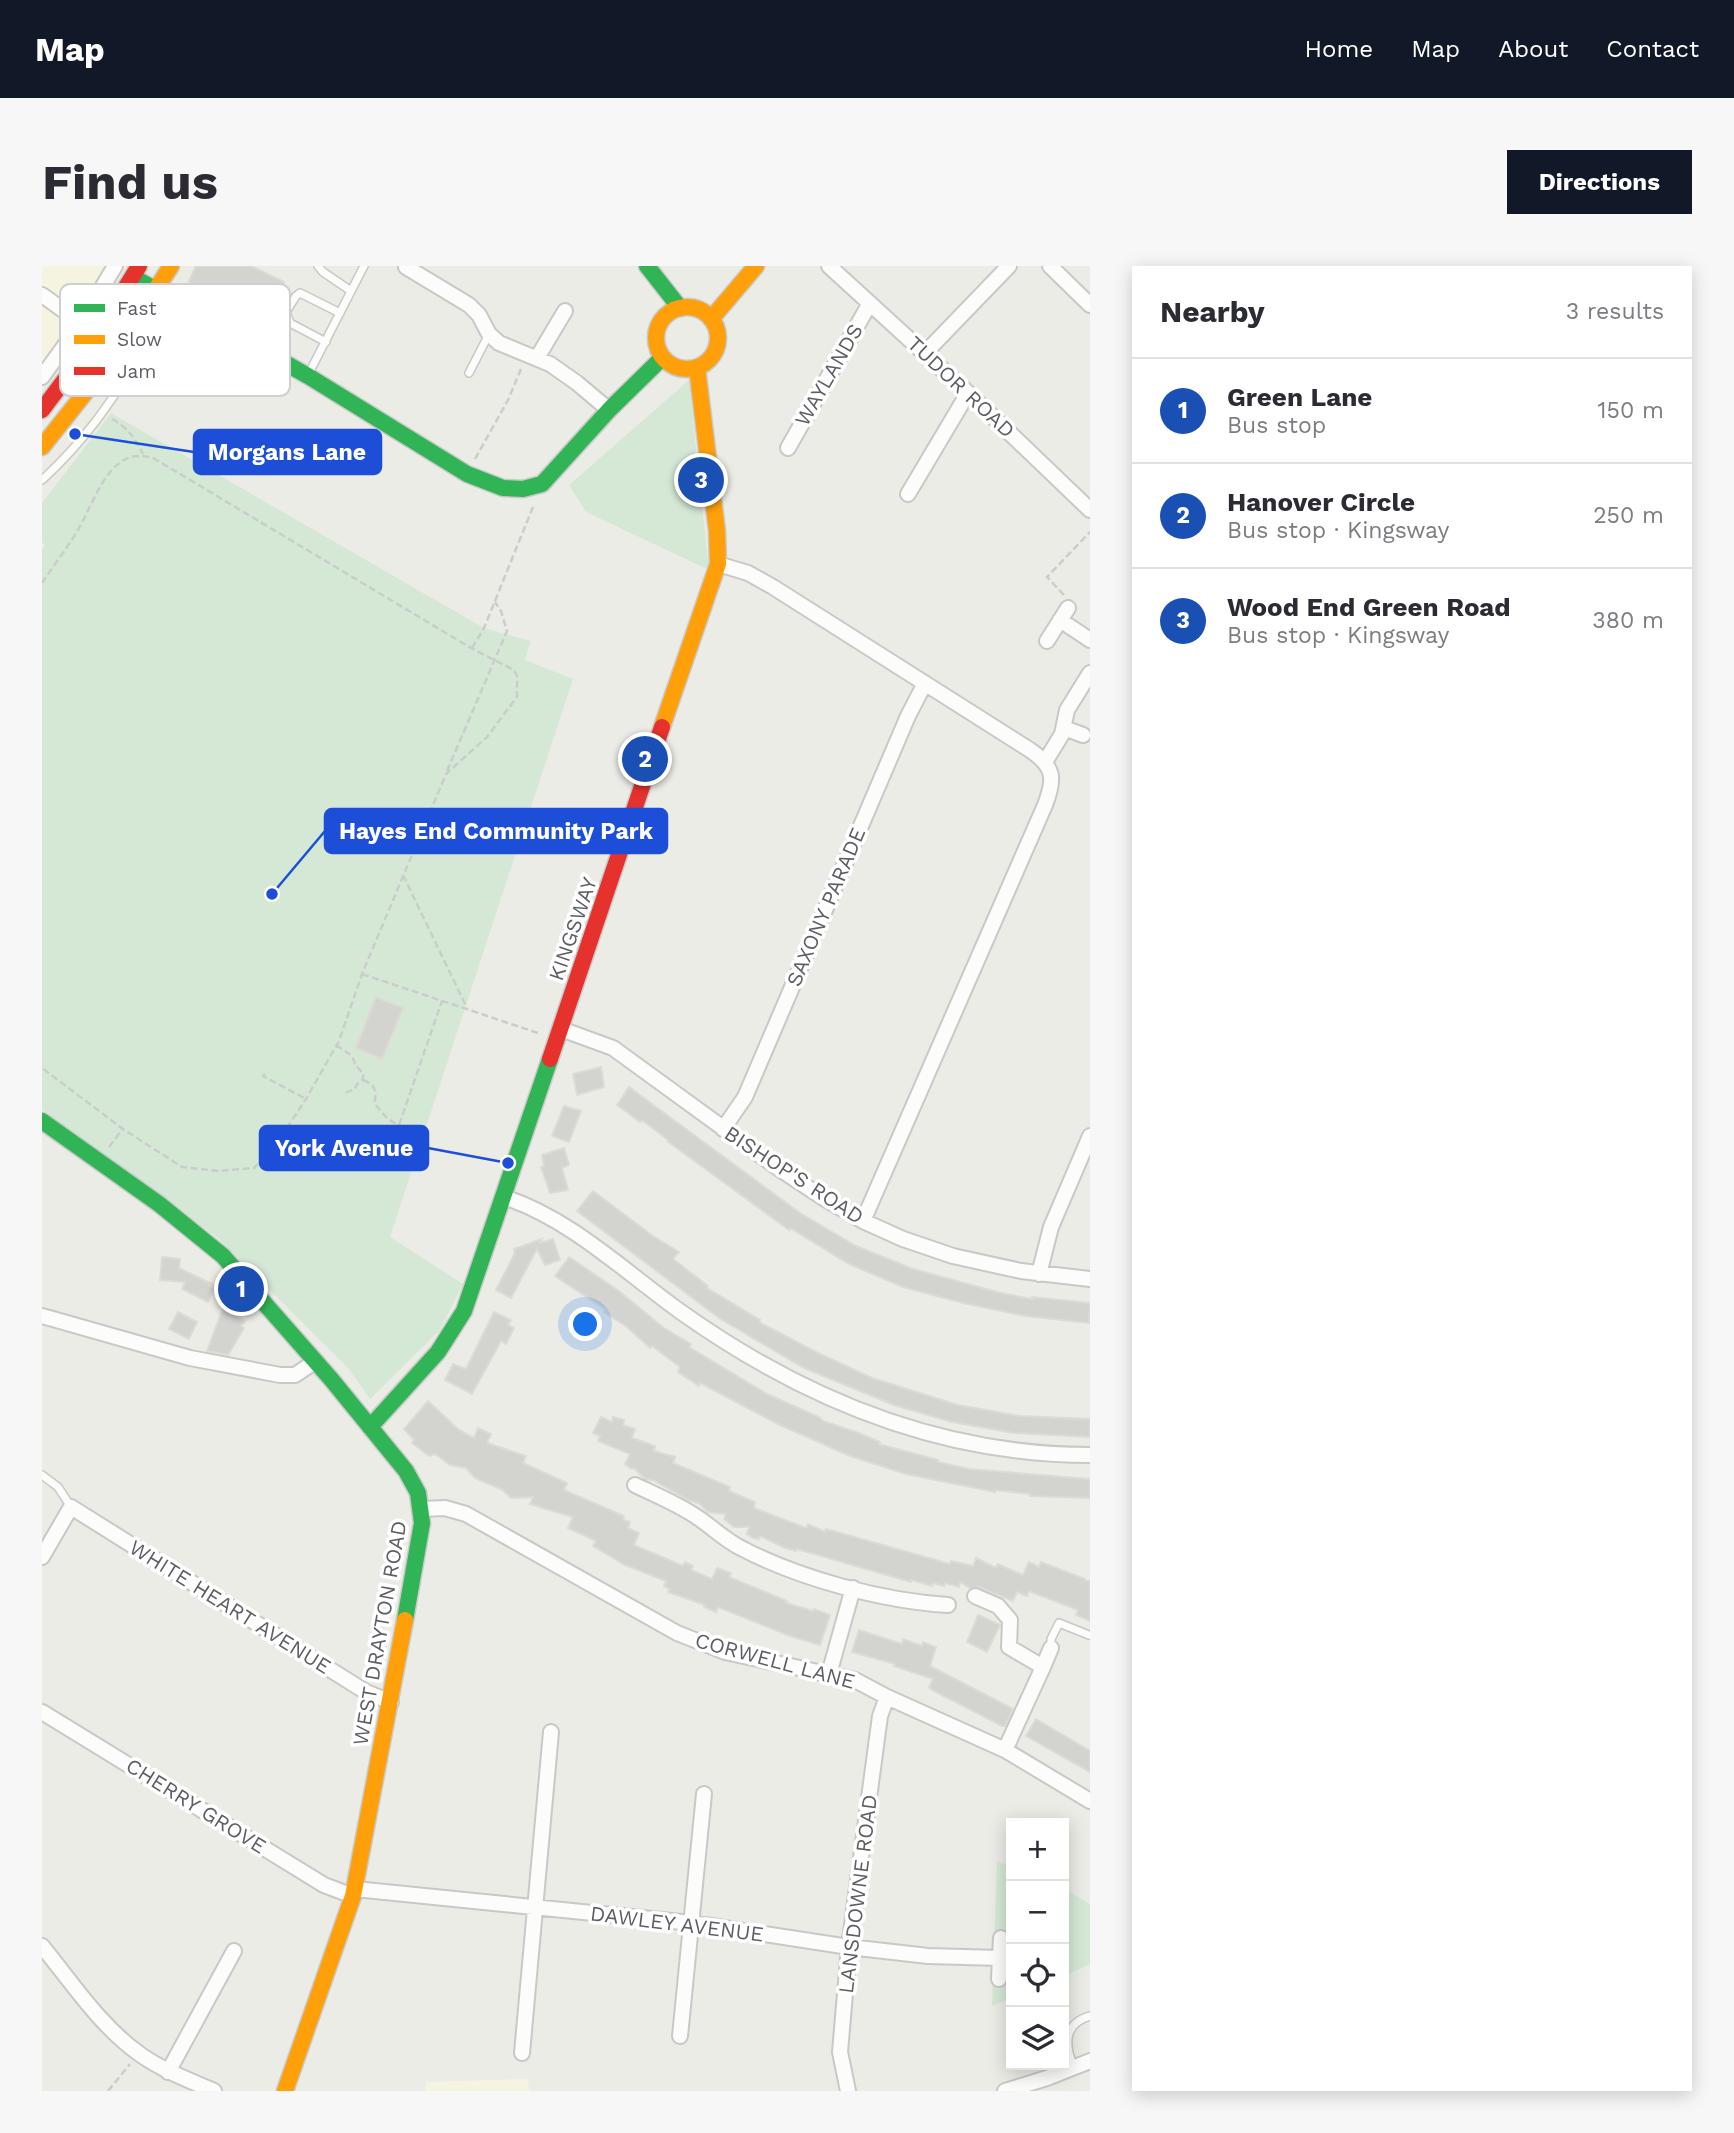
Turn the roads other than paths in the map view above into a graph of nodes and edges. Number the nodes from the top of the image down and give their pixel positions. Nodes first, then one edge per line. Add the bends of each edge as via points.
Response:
1 (115, 266) edge
2 (171, 266) edge
3 (318, 266) edge
4 (364, 266) edge
5 (647, 266) edge
6 (756, 266) edge
7 (829, 266) edge
8 (1009, 266) edge
9 (1050, 266) edge
10 (406, 267) edge
11 (104, 284) edge
12 (160, 284) edge
13 (351, 291) junction
14 (42, 295) edge
15 (870, 303) junction
16 (1090, 304) edge
17 (290, 306) edge
18 (60, 308) edge
19 (680, 308) junction
20 (565, 311) dead end
21 (340, 313) junction
22 (711, 319) junction
23 (290, 323) edge
24 (489, 334) junction
25 (326, 342) junction
26 (60, 352) edge
27 (925, 353) junction
28 (532, 355) junction
29 (662, 358) junction
30 (290, 366) edge
31 (697, 368) junction
32 (469, 373) dead end
33 (308, 376) junction
34 (42, 377) edge
35 (60, 386) edge
36 (968, 393) junction
37 (83, 396) edge
38 (115, 396) edge
39 (42, 410) edge
40 (609, 410) junction
41 (42, 447) edge
42 (788, 448) dead end
43 (42, 480) edge
44 (908, 494) dead end
45 (1090, 510) edge
46 (718, 564) junction
47 (1047, 640) dead end
48 (1090, 640) edge
49 (1090, 673) edge
50 (925, 683) junction
51 (1065, 727) junction
52 (1087, 737) edge
53 (1045, 762) junction
54 (560, 1034) junction
55 (42, 1121) edge
56 (723, 1129) junction
57 (1090, 1136) edge
58 (504, 1197) junction
59 (863, 1221) junction
60 (1038, 1274) junction
61 (1090, 1279) edge
62 (42, 1316) edge
63 (316, 1362) junction
64 (370, 1427) junction
65 (1090, 1455) edge
66 (42, 1475) edge
67 (635, 1485) dead end
68 (71, 1507) junction
69 (422, 1509) junction
70 (42, 1557) edge
71 (853, 1588) junction
72 (975, 1596) dead end
73 (948, 1605) dead end
74 (1089, 1635) edge
75 (1052, 1648) joint
76 (1043, 1667) junction
77 (829, 1674) junction
78 (887, 1697) junction
79 (391, 1702) junction
80 (42, 1712) edge
81 (551, 1732) dead end
82 (1005, 1750) junction
83 (704, 1794) dead end
84 (1090, 1801) edge
85 (354, 1892) junction
86 (533, 1908) junction
87 (692, 1923) junction
88 (1001, 1937) dead end
89 (42, 1946) edge
90 (849, 1947) junction
91 (234, 1951) dead end
92 (1000, 1958) junction
93 (999, 1979) dead end
94 (1090, 2016) edge
95 (680, 2036) dead end
96 (522, 2053) dead end
97 (1090, 2061) edge
98 (1074, 2068) junction
99 (168, 2072) junction
100 (214, 2091) edge
101 (285, 2091) edge
102 (848, 2091) edge
103 (1005, 2091) edge

1 - 11 street
2 - 12 street
3 - 13 lane
4 - 13 lane
5 - 19 street
6 - 22 street
7 - 15 street, TUDOR ROAD
8 - 27 street
9 - 16 street
10 - 24 street via 469,305
13 - 21 lane
14 - 18 street
15 - 27 street, TUDOR ROAD
15 - 42 street, WAYLANDS
17 - 21 lane via 300,293
19 - 22 street via 698,309
19 - 29 street via 659,324 656,343
20 - 28 street
21 - 25 lane
22 - 31 street via 718,337 716,349
23 - 25 lane
24 - 28 street via 499,343
24 - 32 lane
25 - 33 lane
26 - 34 street
27 - 36 street, TUDOR ROAD
28 - 40 street
29 - 31 street via 677,368
29 - 40 street
30 - 33 street
31 - 46 street, KINGSWAY
33 - 40 street via 467,474 503,489 536,487
35 - 39 street
36 - 44 street
36 - 45 street, TUDOR ROAD
37 - 41 street
38 - 43 lane
46 - 50 street via 773,587
46 - 54 street, KINGSWAY
47 - 48 street via 1064,614
49 - 51 street via 1067,710
50 - 53 street
50 - 56 street, SAXONY PARADE via 745,1097
51 - 52 street
51 - 53 street
53 - 59 street via 1052,779 1045,805
54 - 56 street, BISHOP'S ROAD via 594,1039 613,1048
54 - 58 street, KINGSWAY
55 - 63 street, WEST DRAYTON ROAD via 185,1223 223,1256
56 - 59 street, BISHOP'S ROAD
57 - 60 street via 1051,1227
58 - 64 street, KINGSWAY via 456,1328
58 - 65 street via 548,1216 714,1334 835,1401 952,1440
59 - 60 street, BISHOP'S ROAD via 944,1253
60 - 61 street, BISHOP'S ROAD
62 - 63 street via 190,1358 280,1375 295,1375
63 - 64 street, WEST DRAYTON ROAD
64 - 69 street, WEST DRAYTON ROAD via 412,1480
66 - 68 lane via 58,1487
67 - 71 street via 677,1505 742,1549
68 - 70 street
68 - 79 street, WHITE HEART AVENUE via 366,1692
69 - 77 street, CORWELL LANE via 445,1508 466,1514 660,1624 710,1647
69 - 79 street, WEST DRAYTON ROAD
71 - 73 street via 904,1601
71 - 77 street
72 - 76 street via 998,1606 1010,1620 1009,1647
74 - 75 lane via 1059,1623
75 - 76 street
76 - 82 street
77 - 78 street, CORWELL LANE
78 - 82 street, CORWELL LANE
78 - 90 street, LANSDOWNE ROAD via 880,1716
79 - 85 street, WEST DRAYTON ROAD
80 - 85 street, CHERRY GROVE via 324,1885
81 - 86 street
82 - 84 street, CORWELL LANE
83 - 87 street
85 - 86 street, DAWLEY AVENUE
85 - 101 street, WEST DRAYTON ROAD
86 - 87 street, DAWLEY AVENUE
86 - 96 street
87 - 90 street, DAWLEY AVENUE
87 - 95 street
88 - 92 street
89 - 99 street via 109,2029
90 - 92 street, DAWLEY AVENUE
90 - 102 street, LANSDOWNE ROAD via 840,2052
91 - 99 street
92 - 93 street
94 - 98 lane via 1079,2019 1069,2032 1067,2052
97 - 98 street
98 - 103 street
99 - 100 street

